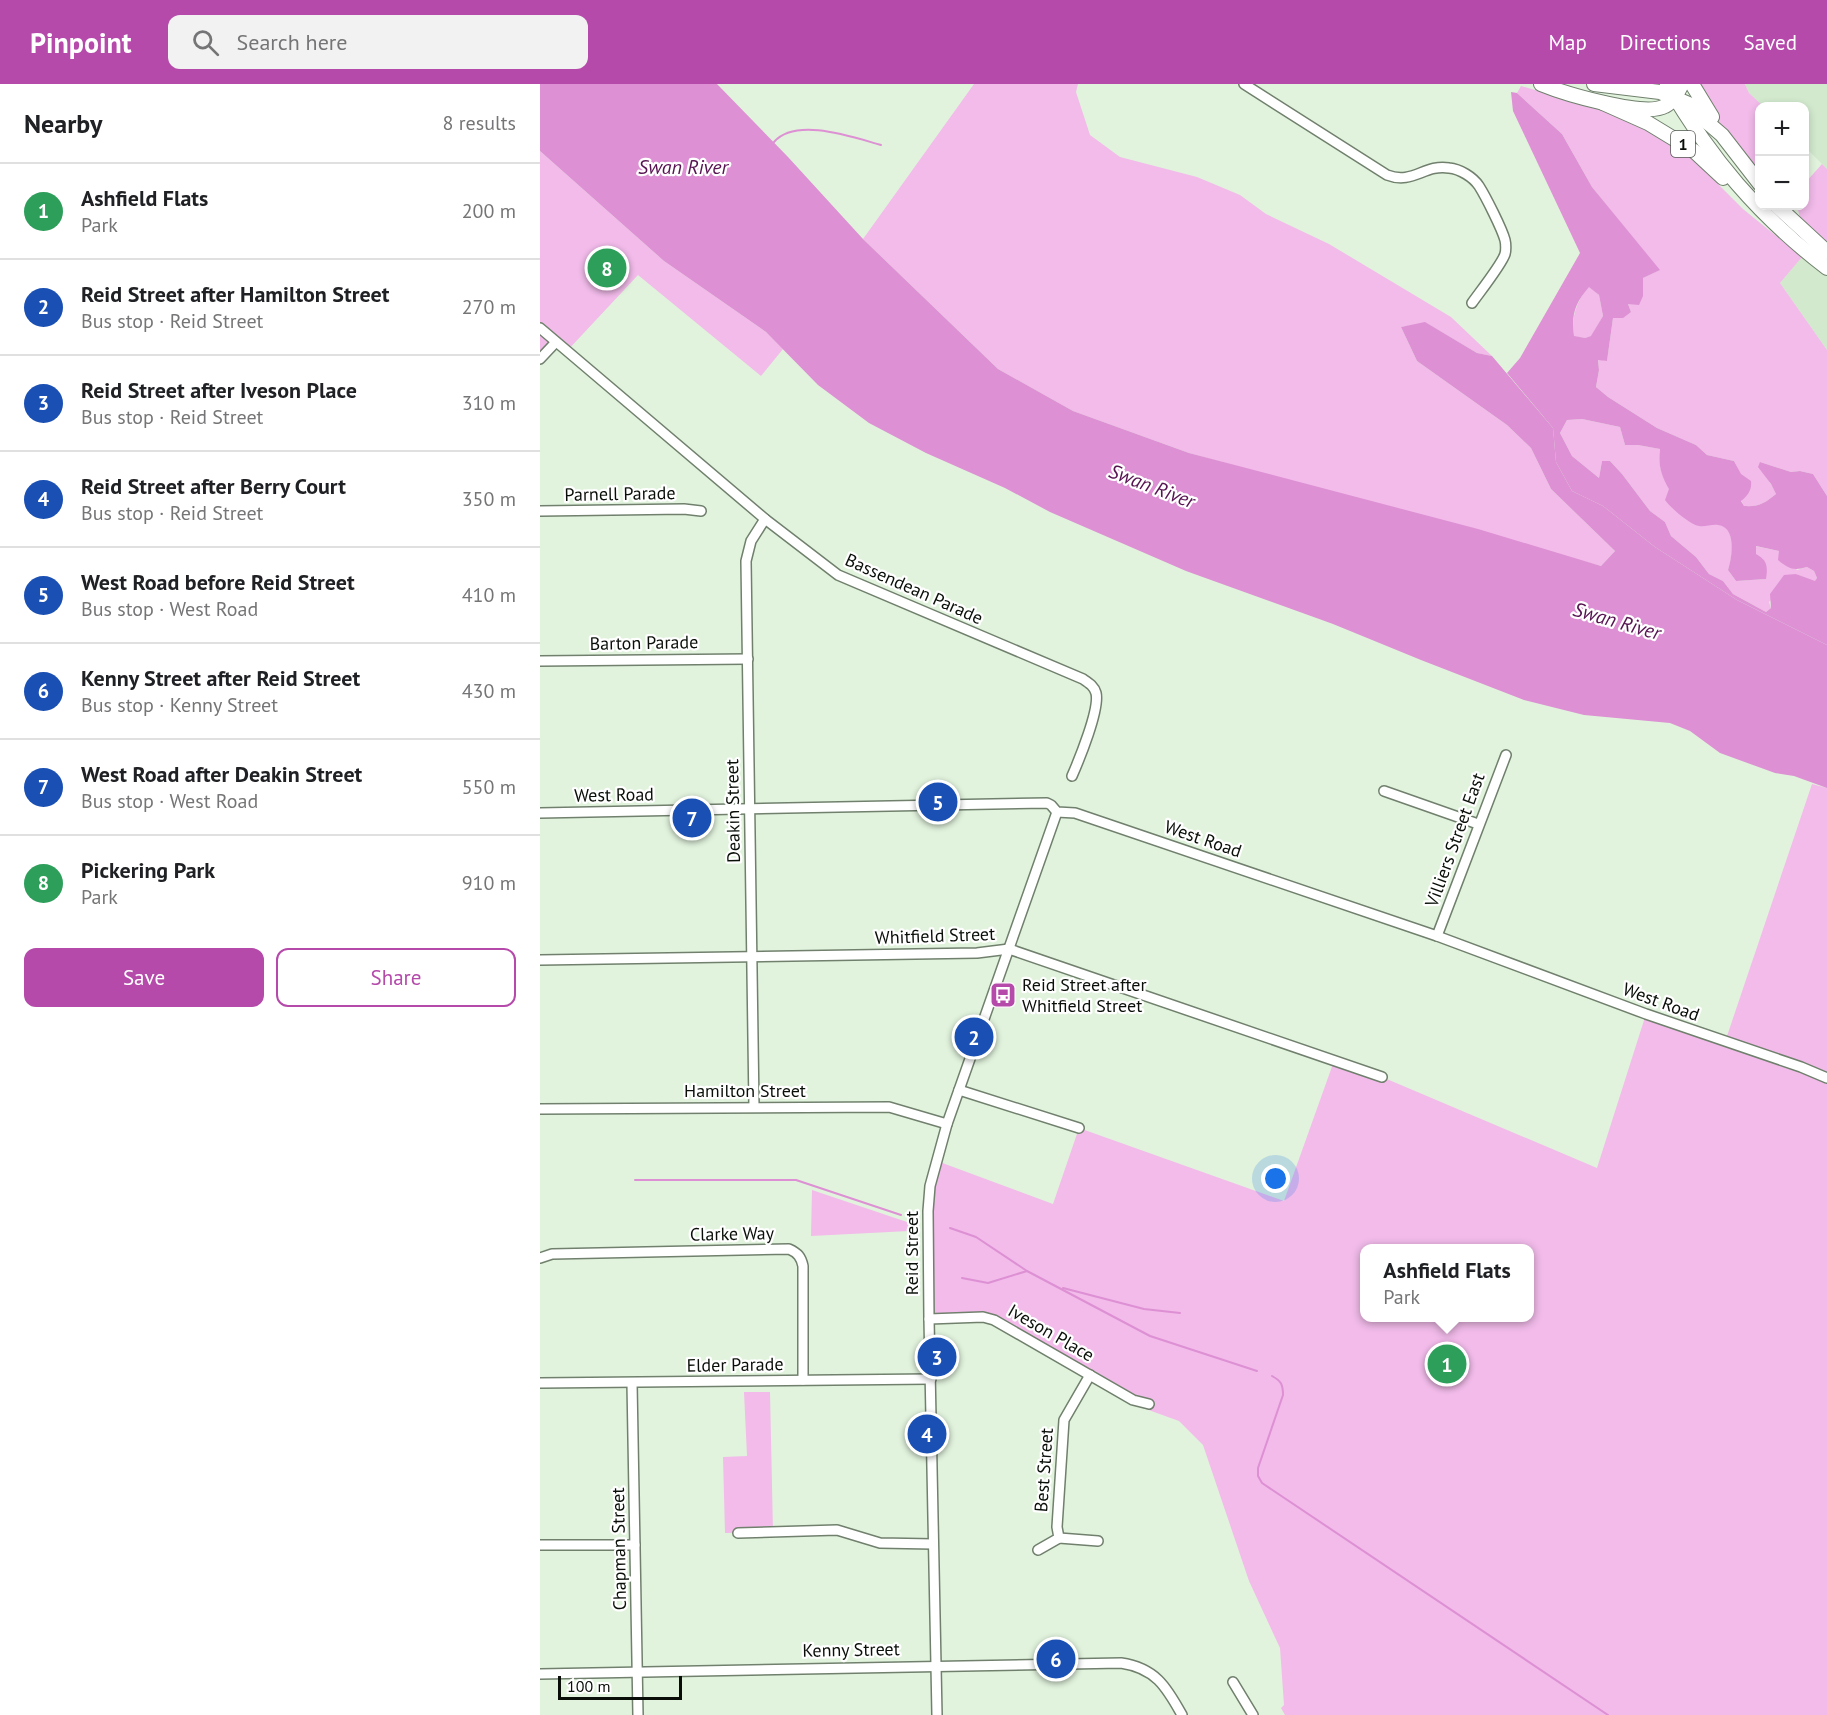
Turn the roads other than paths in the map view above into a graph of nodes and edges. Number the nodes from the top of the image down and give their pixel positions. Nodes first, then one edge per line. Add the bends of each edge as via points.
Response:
1 (1244, 84) edge
2 (1541, 84) edge
3 (1593, 84) edge
4 (1667, 84) edge
5 (1682, 84) edge
6 (1692, 84) edge
7 (1637, 86) edge
8 (1675, 97) junction
9 (1603, 103) junction
10 (1722, 135) junction
11 (1755, 178) edge
12 (1752, 203) junction
13 (1781, 210) edge
14 (1827, 252) edge
15 (1827, 268) edge
16 (1472, 303) dead end
17 (540, 328) edge
18 (556, 342) junction
19 (540, 359) edge
20 (540, 511) edge
21 (700, 511) dead end
22 (765, 519) junction
23 (748, 659) junction
24 (540, 661) edge
25 (1506, 755) dead end
26 (1072, 776) dead end
27 (1384, 791) dead end
28 (750, 809) junction
29 (1057, 812) junction
30 (540, 813) edge
31 (1478, 824) junction
32 (1437, 936) junction
33 (1009, 949) junction
34 (752, 958) junction
35 (540, 960) edge
36 (1382, 1077) dead end
37 (1827, 1078) edge
38 (959, 1090) junction
39 (754, 1107) junction
40 (540, 1109) edge
41 (947, 1124) junction
42 (1079, 1128) dead end
43 (540, 1258) edge
44 (929, 1318) junction
45 (1090, 1375) junction
46 (931, 1379) junction
47 (803, 1380) junction
48 (540, 1383) edge
49 (632, 1383) junction
50 (1149, 1404) dead end
51 (738, 1533) dead end
52 (1059, 1539) junction
53 (1098, 1541) dead end
54 (933, 1544) junction
55 (540, 1545) edge
56 (635, 1545) junction
57 (1038, 1550) dead end
58 (935, 1665) junction
59 (638, 1672) junction
60 (540, 1674) edge
61 (1233, 1682) dead end
62 (638, 1715) edge
63 (937, 1715) edge
64 (1182, 1715) edge
65 (1253, 1715) edge

1 - 16 street via 1387,175 1398,179 1412,177 1440,167 1469,176 1479,186 1506,242 1505,255
2 - 9 highway, 1
3 - 7 highway, 1
4 - 8 highway
5 - 8 highway
6 - 10 highway
7 - 8 highway, 1
8 - 9 highway via 1659,109
8 - 10 highway, 1 via 1691,105
8 - 12 highway via 1708,148
9 - 12 highway, 1 via 1648,123 1695,151
10 - 11 highway
12 - 15 highway
13 - 14 highway
17 - 18 street, Bassendean Parade
18 - 19 street
18 - 22 street, Bassendean Parade
20 - 21 street, Parnell Parade
22 - 23 street, Deakin Street via 748,551
22 - 26 street, Bassendean Parade via 852,582 1091,685 1096,705
23 - 24 street, Barton Parade
23 - 28 street, Deakin Street
25 - 31 street, Villiers Street East
27 - 31 street
28 - 29 street, West Road via 1041,803 1051,805
28 - 30 street, West Road
28 - 34 street, Deakin Street
29 - 32 street, West Road via 1075,813
29 - 33 street, Reid Street
31 - 32 street, Villiers Street East
32 - 37 street, West Road
33 - 34 street, Whitfield Street
33 - 36 street, Whitfield Street
33 - 38 street, Reid Street
34 - 35 street, Whitfield Street
34 - 39 street, Deakin Street
38 - 41 street, Reid Street
38 - 42 street
39 - 40 street, Hamilton Street
39 - 41 street, Hamilton Street via 889,1107
41 - 44 street, Reid Street via 929,1198
43 - 47 street, Clarke Way via 552,1254 794,1251 803,1266
44 - 45 street, Iveson Place via 994,1320
44 - 46 street, Reid Street
45 - 50 street, Iveson Place via 1134,1400
45 - 52 street, Best Street via 1064,1420
46 - 47 street, Elder Parade
46 - 54 street, Reid Street
47 - 49 street, Elder Parade
48 - 49 street, Elder Parade
49 - 56 street, Chapman Street
51 - 54 street via 837,1530 880,1544
52 - 53 street, Best Street
52 - 57 street, Best Street
54 - 58 street, Reid Street
55 - 56 street
56 - 59 street, Chapman Street
58 - 59 street, Kenny Street
58 - 63 street, Reid Street
58 - 64 street, Kenny Street via 1120,1663 1140,1667 1159,1679
59 - 60 street, Kenny Street
59 - 62 street, Chapman Street
61 - 65 street

